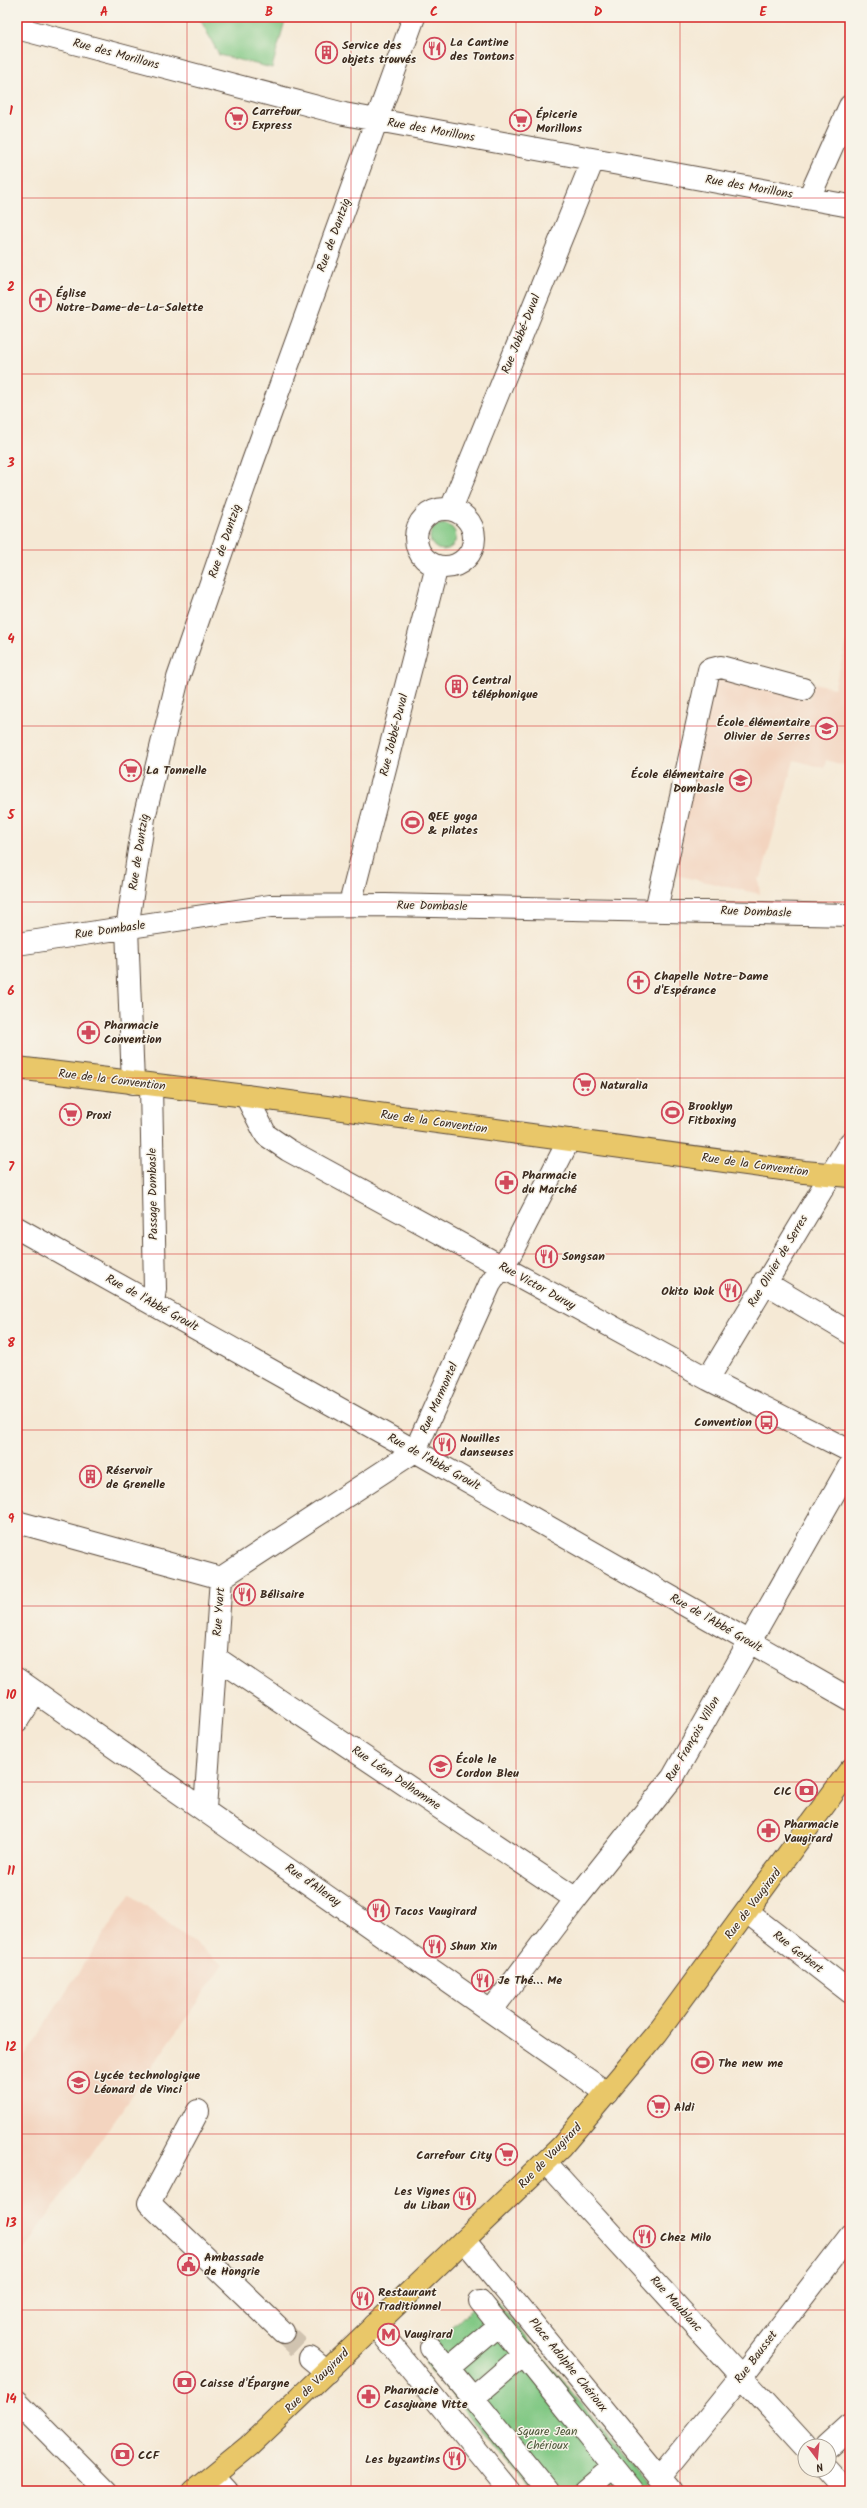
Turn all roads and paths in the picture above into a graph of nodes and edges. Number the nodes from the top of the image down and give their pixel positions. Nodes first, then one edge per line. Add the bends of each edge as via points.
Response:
1 (414, 17) edge
2 (17, 28) edge
3 (850, 106) edge
4 (375, 120) junction
5 (593, 160) junction
6 (809, 198) junction
7 (850, 206) edge
8 (450, 509) junction
9 (437, 566) junction
10 (803, 689) dead end
11 (350, 904) junction
12 (656, 910) junction
13 (850, 915) edge
14 (127, 928) junction
15 (17, 944) edge
16 (17, 1068) edge
17 (142, 1085) junction
18 (246, 1096) junction
19 (569, 1140) junction
20 (850, 1143) edge
21 (841, 1175) edge
22 (17, 1228) edge
23 (502, 1267) junction
24 (764, 1282) junction
25 (152, 1303) junction
26 (850, 1333) edge
27 (708, 1379) junction
28 (415, 1451) junction
29 (850, 1451) edge
30 (850, 1465) edge
31 (17, 1522) edge
32 (221, 1578) junction
33 (748, 1641) junction
34 (216, 1658) junction
35 (17, 1679) edge
36 (36, 1692) junction
37 (850, 1699) edge
38 (17, 1721) edge
39 (850, 1770) edge
40 (205, 1809) junction
41 (576, 1899) junction
42 (747, 1912) junction
43 (850, 1992) edge
44 (491, 2011) junction
45 (607, 2093) junction
46 (198, 2110) dead end
47 (546, 2164) junction
48 (850, 2236) edge
49 (464, 2240) junction
50 (480, 2301) dead end
51 (375, 2325) junction
52 (499, 2325) junction
53 (283, 2332) tunnel mouth
54 (431, 2348) dead end
55 (523, 2354) junction
56 (310, 2358) tunnel mouth
57 (448, 2368) junction
58 (327, 2372) junction
59 (742, 2376) junction
60 (473, 2398) junction
61 (17, 2401) edge
62 (850, 2426) edge
63 (798, 2438) edge
64 (837, 2438) edge
65 (613, 2467) junction
66 (834, 2478) edge
67 (219, 2484) edge
68 (646, 2484) edge
69 (106, 2491) edge
70 (194, 2491) edge
71 (510, 2491) edge
72 (548, 2491) edge
73 (585, 2491) edge
74 (846, 2491) edge

1 - 4 street, Rue de Dantzig
2 - 4 street, Rue des Morillons
3 - 6 street
4 - 5 street, Rue des Morillons
4 - 14 street, Rue de Dantzig via 178,678 144,818
5 - 6 street, Rue des Morillons
5 - 8 street, Rue Jobbé-Duval
6 - 7 street, Rue des Morillons
8 - 9 street via 435,510 422,520 416,535 419,551 430,563
8 - 9 street via 467,518 474,535 474,544 464,560 447,567
9 - 11 street, Rue Jobbé-Duval
10 - 12 street via 721,667 709,670
11 - 12 street, Rue Dombasle
11 - 14 street, Rue Dombasle via 270,906
12 - 13 street, Rue Dombasle
14 - 15 street, Rue Dombasle
14 - 17 street, Rue de Dantzig
16 - 17 main road, Rue de la Convention
17 - 18 main road, Rue de la Convention
17 - 25 street, Passage Dombasle via 155,1289
18 - 19 main road, Rue de la Convention
18 - 23 street, Rue Victor Duruy via 266,1135
19 - 21 main road, Rue de la Convention
19 - 23 street, Rue Marmontel
20 - 21 street, Rue Olivier de Serres
21 - 24 street, Rue Olivier de Serres
22 - 25 street, Rue de l'Abbé Groult
23 - 27 street, Rue Victor Duruy
23 - 28 street, Rue Marmontel via 490,1284
24 - 26 street
24 - 27 street, Rue Olivier de Serres
25 - 28 street, Rue de l'Abbé Groult
27 - 29 street, Rue Victor Duruy
28 - 32 street
28 - 33 street, Rue de l'Abbé Groult
30 - 33 street, Rue François Villon
31 - 32 street, Rue Yvart
32 - 34 street, Rue Yvart
33 - 37 street, Rue de l'Abbé Groult
33 - 41 street, Rue François Villon via 673,1777
34 - 40 street, Rue Yvart
34 - 41 street, Rue Léon Delhomme
35 - 36 street, Rue d'Alleray
36 - 38 street
36 - 40 street, Rue d'Alleray
39 - 42 main road, Rue de Vaugirard
40 - 44 street, Rue d'Alleray
41 - 44 street, Rue François Villon
42 - 43 street, Rue Gerbert
42 - 45 main road, Rue de Vaugirard via 657,2033
44 - 45 street, Rue d'Alleray
45 - 47 main road, Rue de Vaugirard
46 - 53 street via 149,2204
47 - 49 main road, Rue de Vaugirard
47 - 59 street, Rue Maublanc
48 - 59 street, Rue Bausset
49 - 51 main road, Rue de Vaugirard
49 - 68 street, Place Adolphe Chérioux
50 - 52 street
51 - 58 main road, Rue de Vaugirard
51 - 71 street
52 - 55 street
52 - 57 street
54 - 57 street
55 - 60 street
55 - 65 street
56 - 58 street
57 - 60 street
58 - 67 main road, Rue de Vaugirard via 249,2446
59 - 63 street, Rue Maublanc
59 - 68 street, Rue Bausset
60 - 72 street
61 - 69 street
62 - 64 street
65 - 68 street
65 - 73 street
66 - 74 street
67 - 70 main road, Rue de Vaugirard

